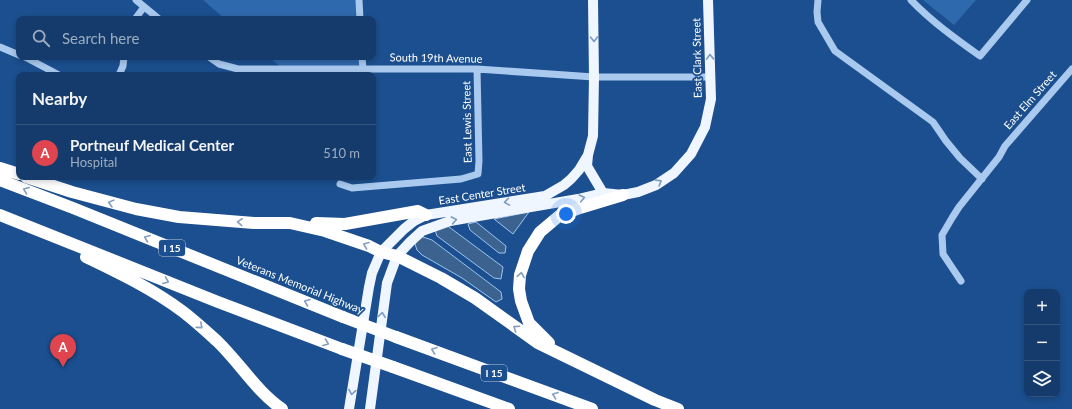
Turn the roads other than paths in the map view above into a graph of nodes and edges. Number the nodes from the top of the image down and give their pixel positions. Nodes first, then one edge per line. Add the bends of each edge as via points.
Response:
1 (136, 0) edge
2 (359, 0) edge
3 (593, 0) edge
4 (708, 0) edge
5 (818, 0) edge
6 (911, 0) edge
7 (1026, 0) edge
8 (144, 7) junction
9 (137, 16) edge
10 (155, 16) edge
11 (360, 16) edge
12 (0, 47) edge
13 (16, 54) edge
14 (30, 60) edge
15 (124, 60) edge
16 (213, 60) edge
17 (362, 60) edge
18 (363, 69) junction
19 (477, 69) junction
20 (1072, 69) edge
21 (53, 72) edge
22 (121, 72) edge
23 (594, 77) junction
24 (711, 77) junction
25 (588, 155) junction
26 (0, 168) edge
27 (16, 173) edge
28 (982, 179) junction
29 (0, 180) edge
30 (35, 180) edge
31 (340, 184) dead end
32 (603, 194) junction
33 (623, 195) junction
34 (0, 215) edge
35 (426, 215) junction
36 (290, 223) junction
37 (35, 228) junction
38 (381, 252) junction
39 (397, 256) junction
40 (961, 281) dead end
41 (562, 354) junction
42 (282, 409) edge
43 (349, 409) edge
44 (370, 409) edge
45 (509, 409) edge
46 (592, 409) edge
47 (678, 409) edge

1 - 8 street
2 - 11 street
3 -> 23 main road, East Center Street
24 -> 4 main road, East Clark Street
5 - 28 street via 818,22 835,51 933,122 960,158
6 - 7 street via 980,56
8 - 9 street
8 - 10 street
12 - 13 street
14 - 21 street
15 - 22 street
16 - 18 street, South 19th Avenue via 238,69
17 - 18 street
18 - 19 street, South 19th Avenue
19 - 23 street, South 19th Avenue
19 - 31 street, East Lewis Street via 478,174 461,179 352,188
20 - 28 street, East Elm Street via 1006,146
23 - 24 street, South 19th Avenue
23 - 25 main road, East Center Street via 593,136
33 -> 24 main road, East Clark Street via 656,185 674,173 691,154 705,127 711,100
25 - 32 main road via 587,166
25 -> 35 main road, East Center Street via 579,170 564,185 545,196
26 - 27 highway
28 - 40 street, East Elm Street via 959,207 942,235 943,254
46 -> 29 highway, Veterans Memorial Highway / I 15, bridge via 343,317
36 -> 30 highway via 179,217 136,209
32 - 33 main road, East Clark Street
39 -> 32 main road, East Center Street via 422,232 450,221
41 -> 33 highway via 529,324 521,301 520,275 528,251 540,232 559,216
34 - 37 highway
35 - 36 highway via 418,211 345,224
35 - 38 main road, East Center Street via 404,229
38 -> 36 highway via 325,231
37 -> 42 highway via 82,255 117,271 182,311 218,342 265,395
37 -> 45 highway, bridge via 218,302
38 - 39 highway
38 -> 43 main road, East Center Street via 369,287
41 -> 39 highway via 538,343 475,298
44 -> 39 main road, East Center Street via 386,283
41 - 47 highway

